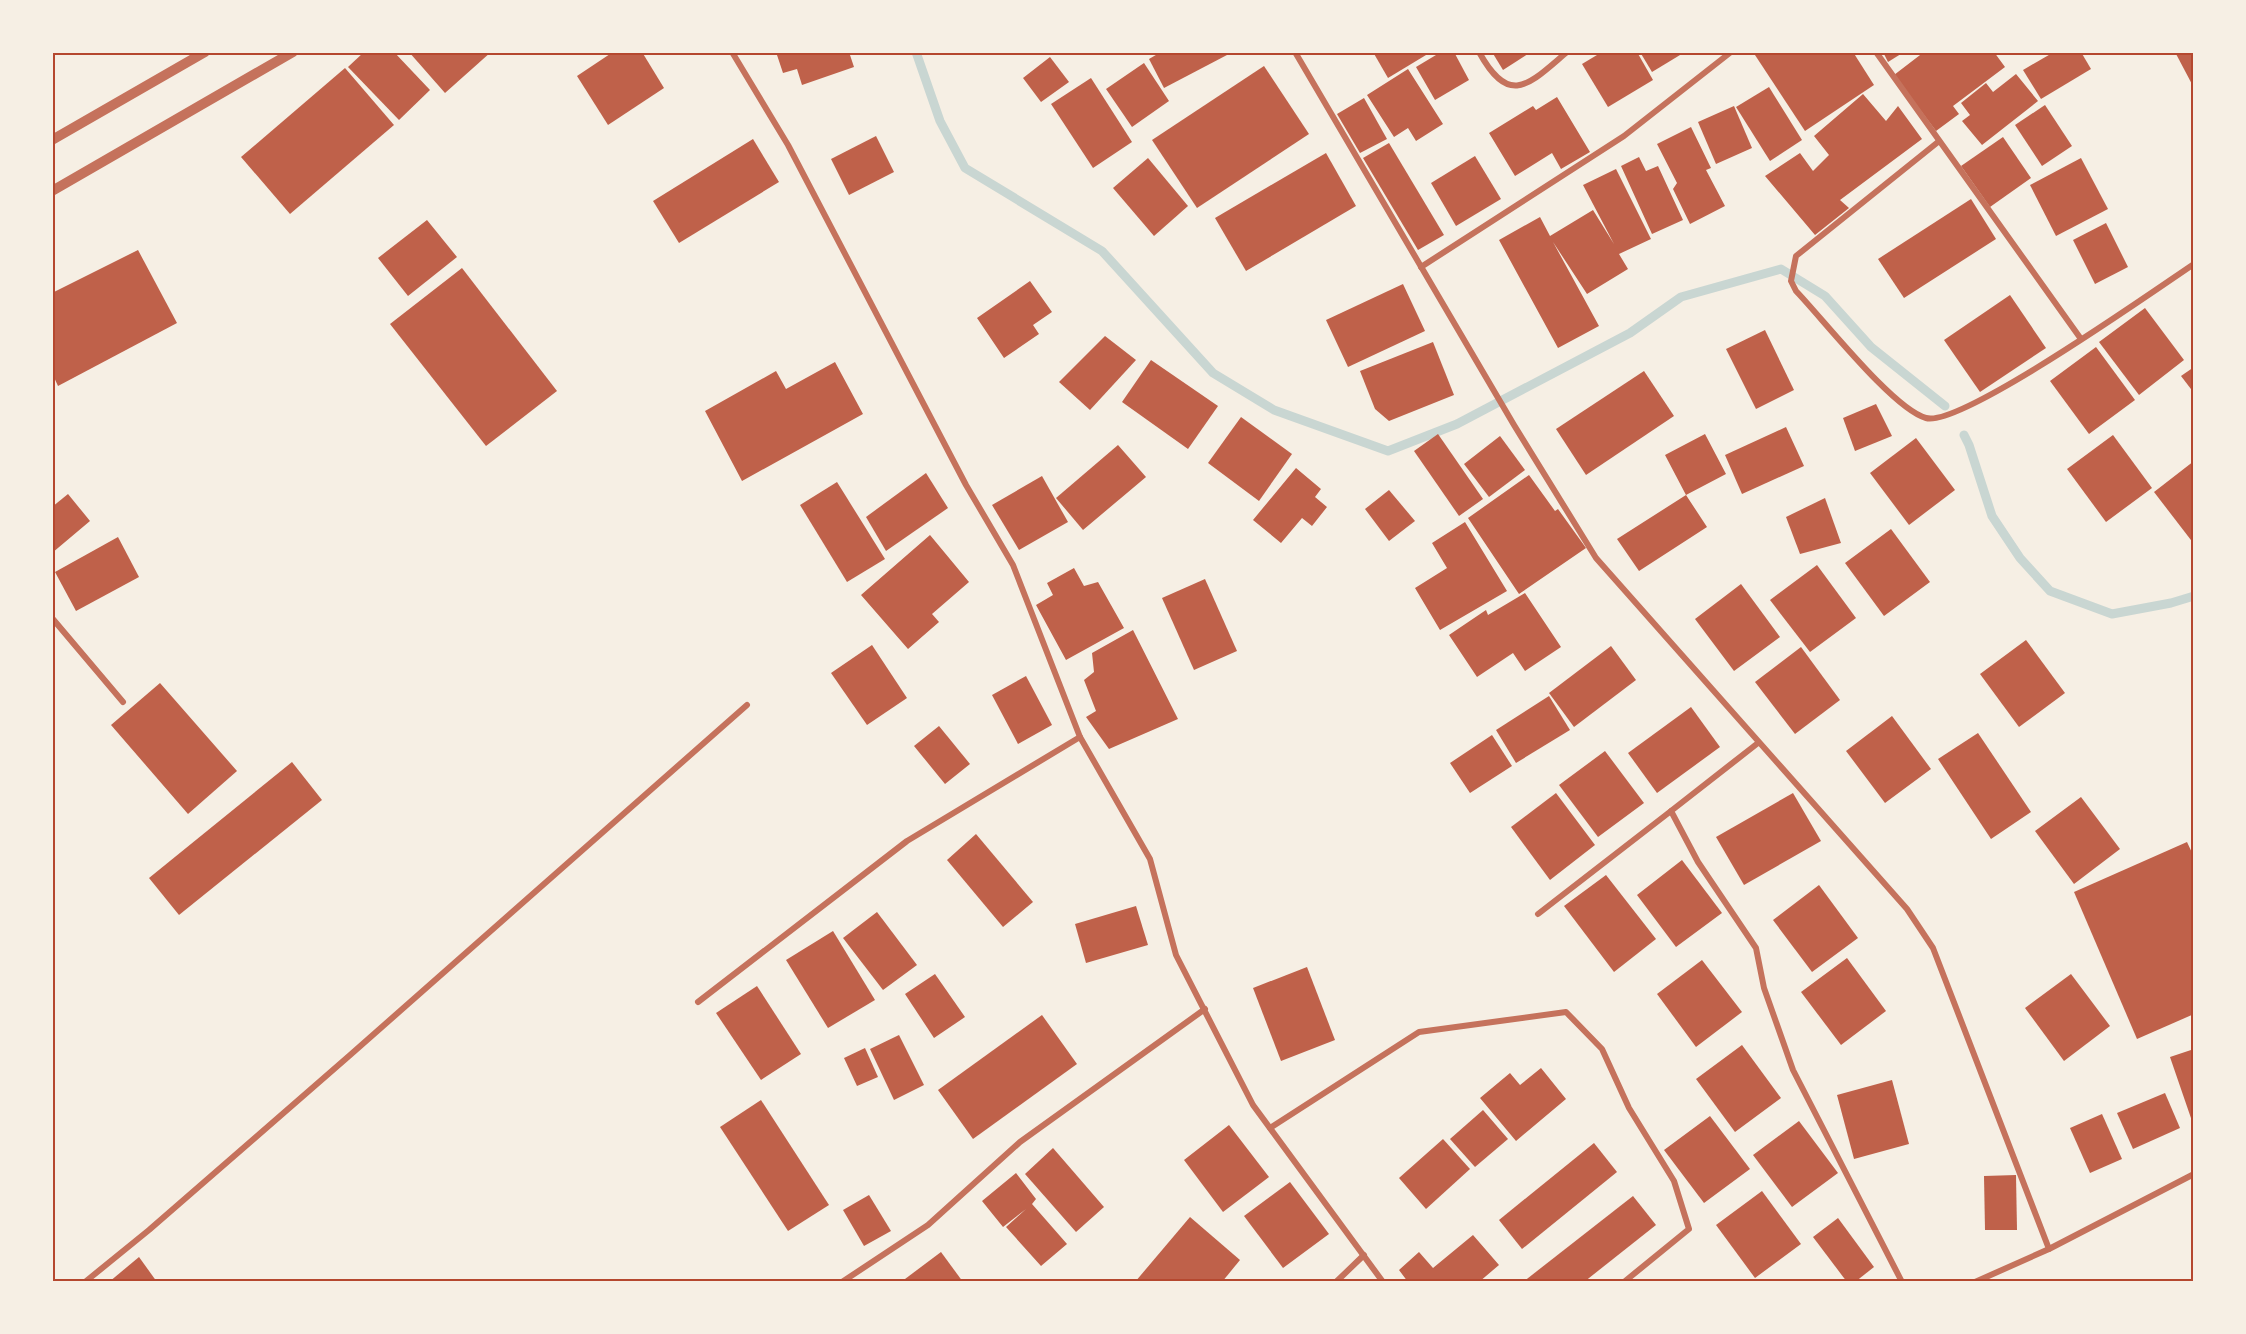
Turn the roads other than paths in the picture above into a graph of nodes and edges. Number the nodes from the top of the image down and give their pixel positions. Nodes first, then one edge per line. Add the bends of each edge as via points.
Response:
1 (205, 52) edge
2 (293, 52) edge
3 (732, 52) edge
4 (1295, 52) edge
5 (1479, 52) edge
6 (1567, 52) edge
7 (1731, 52) edge
8 (1876, 52) edge
9 (52, 140) edge
10 (1938, 142) junction
11 (52, 191) edge
12 (2193, 264) edge
13 (1421, 267) junction
14 (2081, 339) junction
15 (52, 618) edge
16 (123, 702) dead end
17 (747, 705) dead end
18 (1080, 737) junction
19 (1758, 743) junction
20 (1671, 811) junction
21 (1538, 914) dead end
22 (698, 1002) dead end
23 (1205, 1009) junction
24 (1270, 1128) junction
25 (2193, 1174) edge
26 (2049, 1249) junction
27 (1364, 1255) junction
28 (85, 1281) edge
29 (842, 1281) edge
30 (1336, 1281) edge
31 (1383, 1281) edge
32 (1624, 1281) edge
33 (1902, 1281) edge
34 (1976, 1281) edge

1 - 9 street
2 - 11 street
3 - 18 street via 788,145 966,485 1013,566
4 - 13 street
5 - 6 street via 1496,79 1506,86 1532,82
7 - 13 street via 1624,136
8 - 10 street
10 - 14 street
10 - 14 street via 1796,256 1791,281 1796,291 1858,360 1907,407 1927,419 1952,414 1999,390
12 - 14 street
13 - 19 street via 1596,558
15 - 16 street
17 - 28 street via 332,1071
18 - 22 street via 907,840
18 - 23 street via 1150,859 1176,955
19 - 20 street
19 - 26 street via 1907,909 1933,948
20 - 21 street
20 - 33 street via 1698,862 1756,948 1764,988 1793,1070
23 - 24 street via 1253,1105
23 - 29 street via 1020,1142 928,1225
24 - 27 street
24 - 32 street via 1419,1032 1566,1012 1602,1049 1629,1107 1674,1181 1689,1229
25 - 26 street
26 - 34 street
27 - 30 street
27 - 31 street

